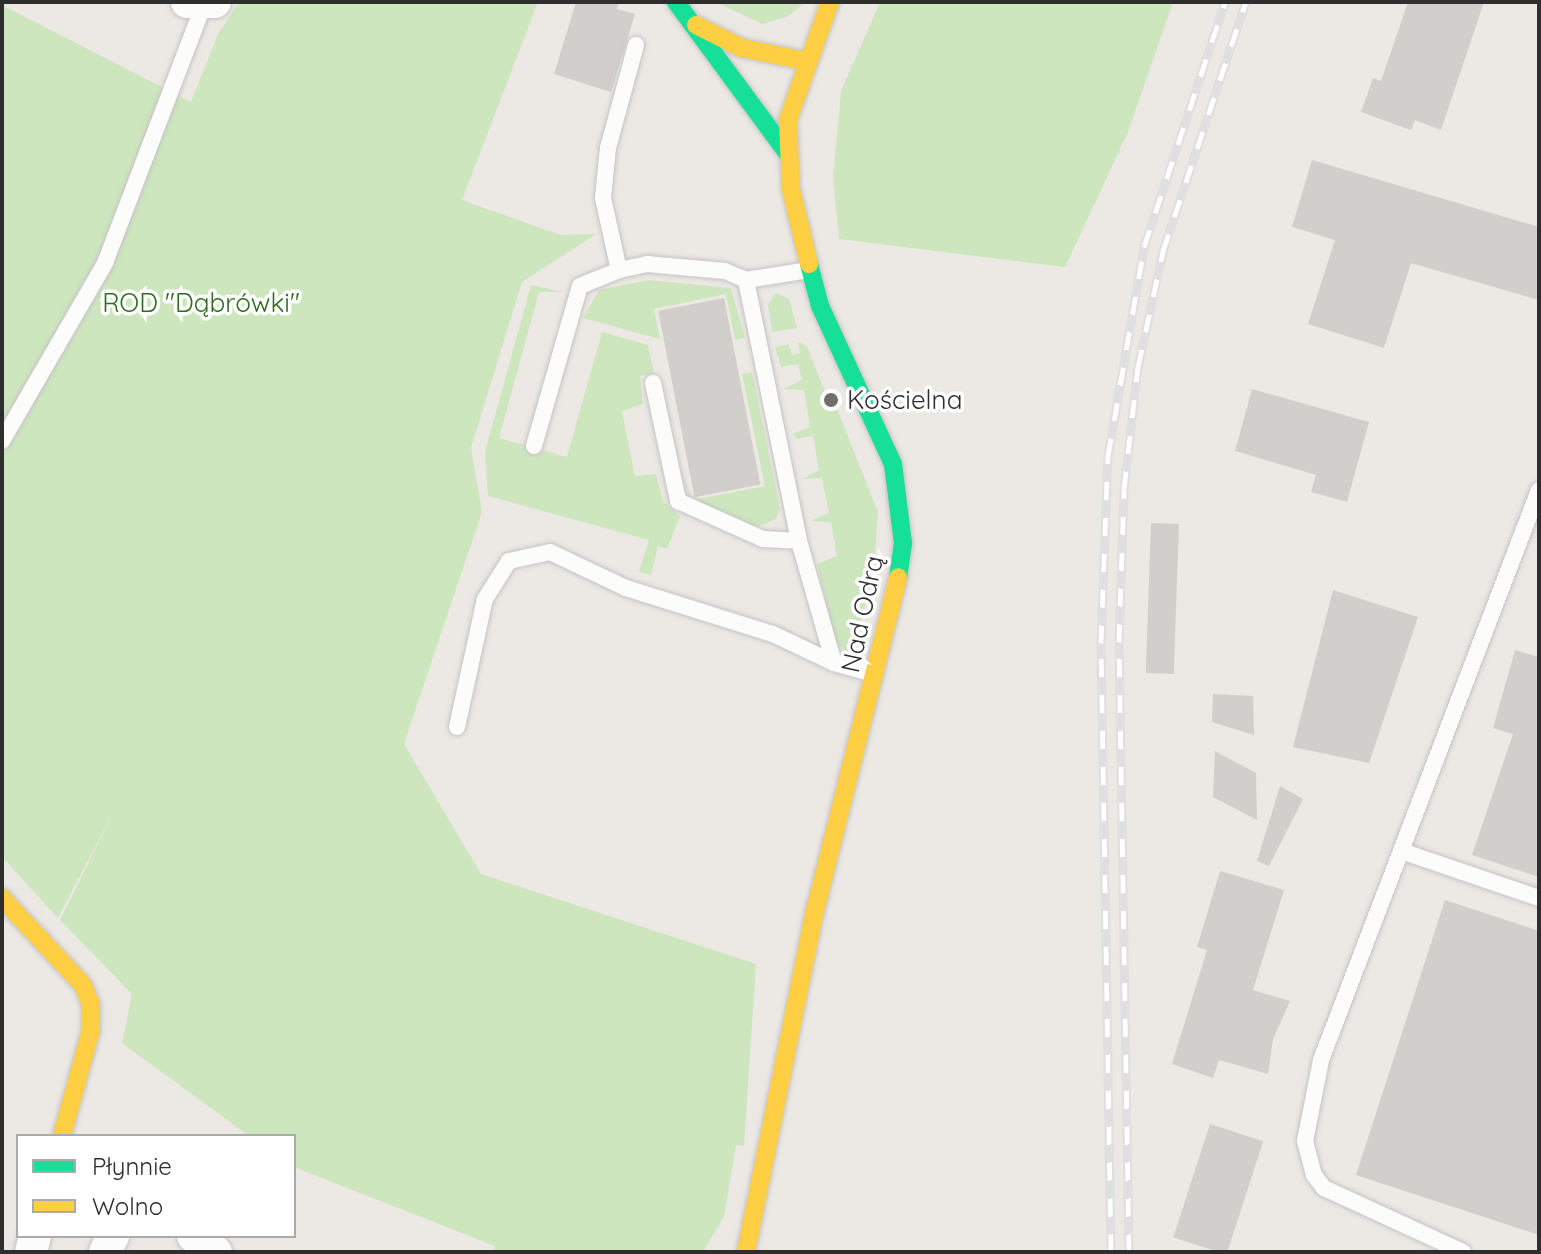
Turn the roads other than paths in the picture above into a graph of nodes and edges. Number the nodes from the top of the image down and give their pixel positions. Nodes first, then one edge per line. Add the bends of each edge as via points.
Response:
1 (676, 2) edge
2 (830, 2) edge
3 (202, 3) edge
4 (689, 19) junction
5 (636, 45) dead end
6 (806, 61) junction
7 (788, 154) junction
8 (619, 270) junction
9 (809, 270) junction
10 (746, 280) junction
11 (653, 383) dead end
12 (2, 441) edge
13 (534, 446) dead end
14 (1539, 490) edge
15 (799, 541) junction
16 (834, 663) junction
17 (876, 675) junction
18 (457, 727) dead end
19 (1401, 851) junction
20 (2, 898) edge
21 (1539, 898) edge
22 (63, 1134) edge
23 (196, 1238) edge
24 (216, 1252) edge
25 (746, 1252) edge
26 (1463, 1252) edge

1 - 4 street
2 - 6 street, Nad Odrą
3 - 12 lane via 105,263
4 - 6 street via 731,45
4 - 7 street
5 - 8 lane via 608,148 603,198
6 - 7 street, Nad Odrą via 788,120
7 - 9 street, Nad Odrą
8 - 10 lane via 647,264 725,271
8 - 13 lane via 580,286
9 - 10 lane
9 - 17 street, Nad Odrą via 833,339 893,464 902,500 900,571
10 - 15 lane
11 - 15 lane via 678,501 763,539
14 - 19 lane
15 - 16 lane
16 - 17 lane
16 - 18 lane via 773,634 626,588 550,552 509,561 485,599
17 - 25 street, Nad Odrą via 814,915
19 - 21 lane
19 - 26 lane via 1321,1060 1305,1141 1314,1175 1324,1188
20 - 22 street via 83,985 91,1005 91,1030
23 - 24 street

